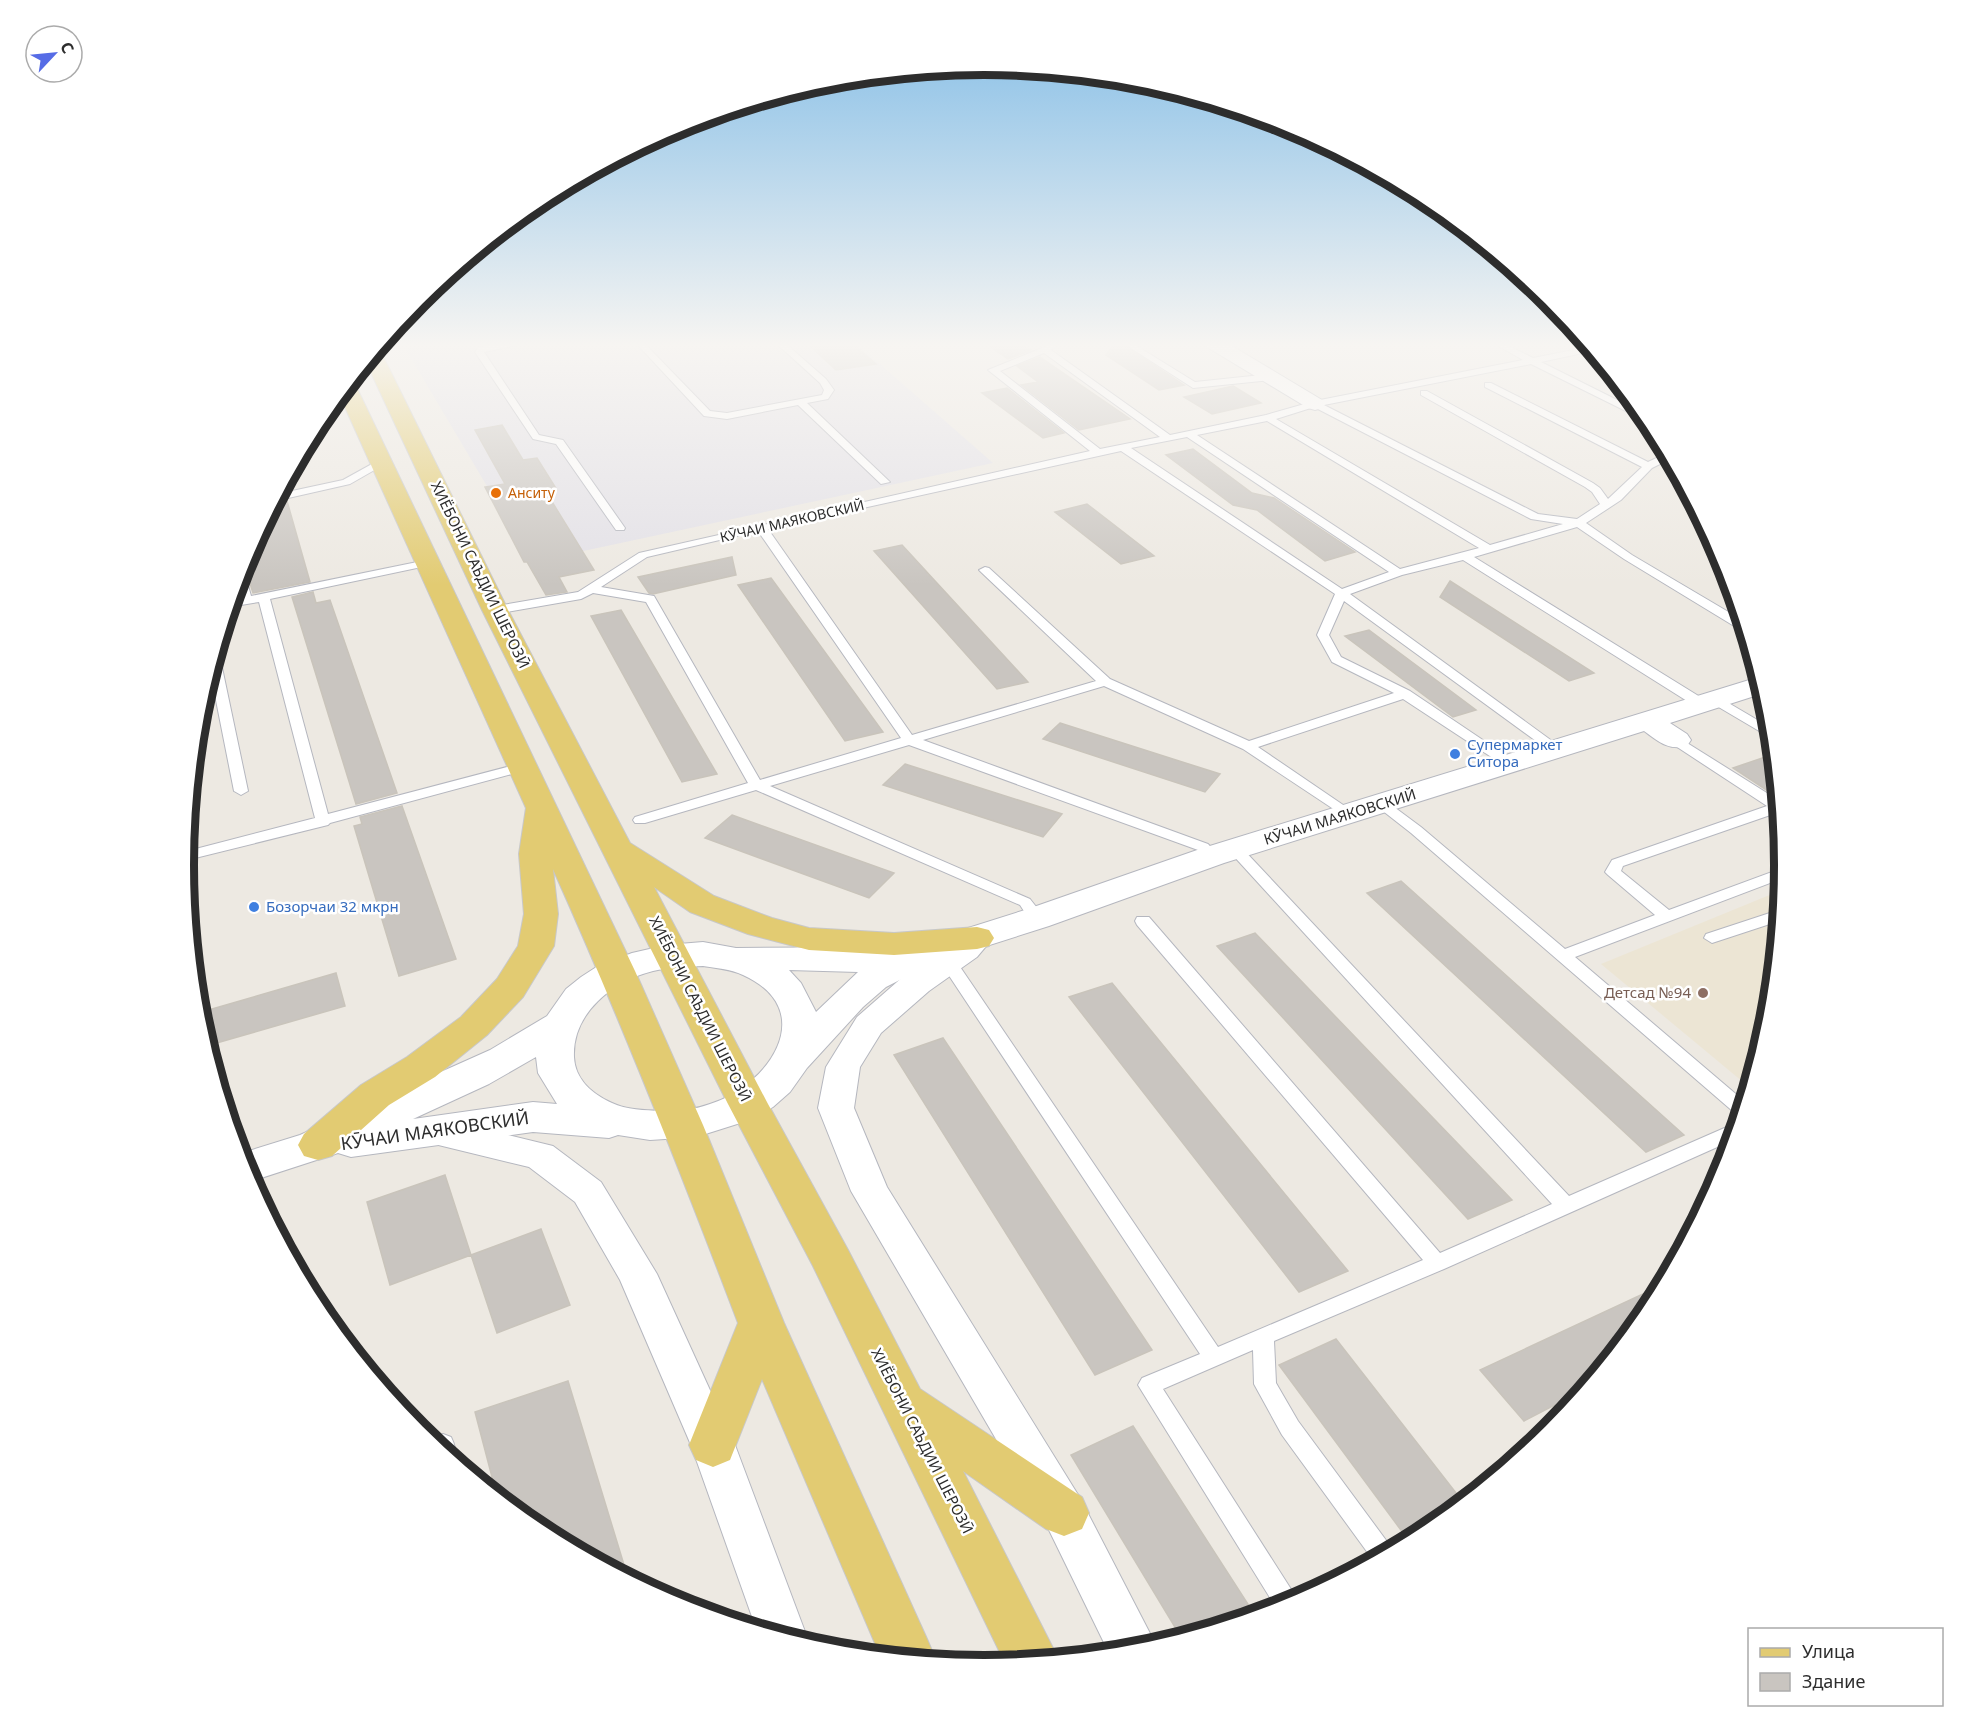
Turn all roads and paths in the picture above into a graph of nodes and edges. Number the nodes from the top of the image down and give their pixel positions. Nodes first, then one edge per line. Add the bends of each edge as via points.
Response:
1 (360, 424) edge
2 (406, 424) edge
3 (527, 424) edge
4 (823, 424) edge
5 (1062, 424) edge
6 (1148, 424) edge
7 (1237, 424) edge
8 (1278, 424) edge
9 (1353, 424) edge
10 (1479, 424) edge
11 (1565, 424) edge
12 (1187, 433) junction
13 (1167, 437) junction
14 (1122, 447) junction
15 (1098, 452) junction
16 (1661, 459) edge
17 (381, 462) junction
18 (1648, 466) junction
19 (885, 482) dead end
20 (286, 496) edge
21 (1606, 505) junction
22 (1579, 523) junction
23 (760, 527) junction
24 (620, 528) dead end
25 (1488, 549) junction
26 (1465, 556) junction
27 (427, 563) junction
28 (985, 570) dead end
29 (1398, 573) junction
30 (592, 588) junction
31 (243, 590) edge
32 (1341, 594) junction
33 (264, 597) junction
34 (246, 601) junction
35 (238, 602) edge
36 (495, 610) junction
37 (1735, 621) edge
38 (217, 674) edge
39 (1105, 682) junction
40 (1753, 687) edge
41 (1405, 694) junction
42 (1707, 701) junction
43 (1647, 720) junction
44 (1761, 729) edge
45 (909, 740) junction
46 (1676, 740) joint
47 (1248, 746) junction
48 (1556, 749) junction
49 (1510, 763) junction
50 (522, 768) junction
51 (756, 785) junction
52 (241, 791) dead end
53 (1771, 802) edge
54 (1381, 804) junction
55 (541, 809) junction
56 (1772, 809) edge
57 (1347, 814) junction
58 (640, 820) dead end
59 (323, 822) junction
60 (619, 849) junction
61 (1224, 853) junction
62 (194, 854) edge
63 (1774, 877) edge
64 (1667, 917) junction
65 (1772, 917) edge
66 (1037, 918) junction
67 (1143, 921) dead end
68 (1712, 938) dead end
69 (946, 951) junction
70 (674, 955) junction
71 (1563, 956) junction
72 (732, 958) junction
73 (616, 971) junction
74 (559, 1025) junction
75 (794, 1058) junction
76 (748, 1104) junction
77 (1736, 1104) edge
78 (628, 1124) junction
79 (683, 1125) junction
80 (432, 1131) junction
81 (1726, 1135) edge
82 (316, 1146) junction
83 (253, 1165) edge
84 (1566, 1206) junction
85 (1437, 1263) junction
86 (761, 1323) junction
87 (1263, 1336) junction
88 (1213, 1357) junction
89 (903, 1403) junction
90 (713, 1445) junction
91 (1064, 1513) junction
92 (1378, 1549) edge
93 (1283, 1596) edge
94 (780, 1628) edge
95 (1129, 1641) edge
96 (905, 1650) edge
97 (1028, 1653) edge

1 - 17 main road
2 - 36 main road, ХИЁБОНИ САЪДИИ ШЕРОЗӢ
3 - 24 lane via 536,437 559,442
4 - 19 lane
5 - 15 lane
6 - 13 lane
7 - 12 lane, КӮЧАИ МАЯКОВСКИЙ
8 - 25 lane
9 - 22 lane via 1535,517
10 - 21 lane via 1589,485
11 - 18 lane
12 - 13 lane, КӮЧАИ МАЯКОВСКИЙ
12 - 29 lane
13 - 14 lane, КӮЧАИ МАЯКОВСКИЙ
14 - 15 lane, КӮЧАИ МАЯКОВСКИЙ
14 - 32 lane
15 - 23 lane, КӮЧАИ МАЯКОВСКИЙ
16 - 18 lane
17 - 20 lane via 346,482
17 - 27 main road
18 - 21 lane
21 - 22 lane
22 - 25 lane
22 - 37 lane
23 - 30 lane, КӮЧАИ МАЯКОВСКИЙ via 643,555
23 - 45 lane
25 - 26 lane
26 - 29 lane
26 - 42 lane
27 - 33 lane
27 - 50 main road
28 - 39 lane
29 - 32 lane
30 - 36 lane, КӮЧАИ МАЯКОВСКИЙ via 581,595
30 - 51 lane via 650,599
31 - 34 lane
32 - 41 lane via 1323,635 1336,659
32 - 48 lane
33 - 34 lane
33 - 59 lane
34 - 35 lane
36 - 60 main road, ХИЁБОНИ САЪДИИ ШЕРОЗӢ
38 - 52 lane
39 - 45 lane
39 - 47 lane
40 - 42 street, КӮЧАИ МАЯКОВСКИЙ
41 - 47 lane
41 - 49 lane
42 - 43 street, КӮЧАИ МАЯКОВСКИЙ
42 - 44 lane
43 - 46 street
43 - 48 street, КӮЧАИ МАЯКОВСКИЙ
45 - 51 lane
45 - 61 lane
46 - 53 lane
47 - 57 lane
48 - 49 street, КӮЧАИ МАЯКОВСКИЙ
49 - 54 street, КӮЧАИ МАЯКОВСКИЙ
50 - 55 main road
50 - 59 lane
51 - 58 lane
51 - 66 lane via 1025,902
54 - 57 street, КӮЧАИ МАЯКОВСКИЙ
54 - 71 lane
55 - 73 main road
55 - 82 main road via 535,854 541,914 536,946 510,988 474,1026 422,1067 375,1095
56 - 64 lane via 1617,863 1613,872
57 - 61 street, КӮЧАИ МАЯКОВСКИЙ
59 - 62 lane
60 - 69 main road via 702,904 760,926 809,939
60 - 70 main road, ХИЁБОНИ САЪДИИ ШЕРОЗӢ
61 - 66 street, КӮЧАИ МАЯКОВСКИЙ
61 - 84 lane
63 - 64 lane
64 - 71 lane
65 - 68 lane
66 - 69 street, КӮЧАИ МАЯКОВСКИЙ
67 - 85 lane
69 - 72 street, КӮЧАИ МАЯКОВСКИЙ via 868,960
69 - 75 street, КӮЧАИ МАЯКОВСКИЙ via 873,978
69 - 88 lane
69 - 91 street via 869,1025 843,1067 836,1108 870,1191
70 - 72 street, КӮЧАИ МАЯКОВСКИЙ
70 - 73 street, КӮЧАИ МАЯКОВСКИЙ
70 - 76 main road, ХИЁБОНИ САЪДИИ ШЕРОЗӢ
71 - 77 lane
72 - 75 street, КӮЧАИ МАЯКОВСКИЙ via 761,969 784,985 798,1007 801,1032
73 - 74 street, КӮЧАИ МАЯКОВСКИЙ via 592,986
73 - 79 main road
74 - 78 street, КӮЧАИ МАЯКОВСКИЙ via 553,1050 557,1074 567,1089 596,1114
74 - 82 street, КӮЧАИ МАЯКОВСКИЙ via 503,1060
75 - 76 street, КӮЧАИ МАЯКОВСКИЙ via 776,1083
76 - 79 street, КӮЧАИ МАЯКОВСКИЙ
76 - 89 main road, ХИЁБОНИ САЪДИИ ШЕРОЗӢ
78 - 79 street, КӮЧАИ МАЯКОВСКИЙ
78 - 80 street, КӮЧАИ МАЯКОВСКИЙ via 533,1117
79 - 86 main road
80 - 82 street, КӮЧАИ МАЯКОВСКИЙ
80 - 90 street via 540,1156 588,1192 637,1274
81 - 84 lane
82 - 83 street, КӮЧАИ МАЯКОВСКИЙ
84 - 85 lane
85 - 87 lane
86 - 90 main road
86 - 96 main road
87 - 88 lane
87 - 92 lane via 1265,1384 1290,1428
88 - 93 lane via 1149,1384
89 - 91 main road
89 - 97 main road, ХИЁБОНИ САЪДИИ ШЕРОЗӢ
90 - 94 street
91 - 95 street

